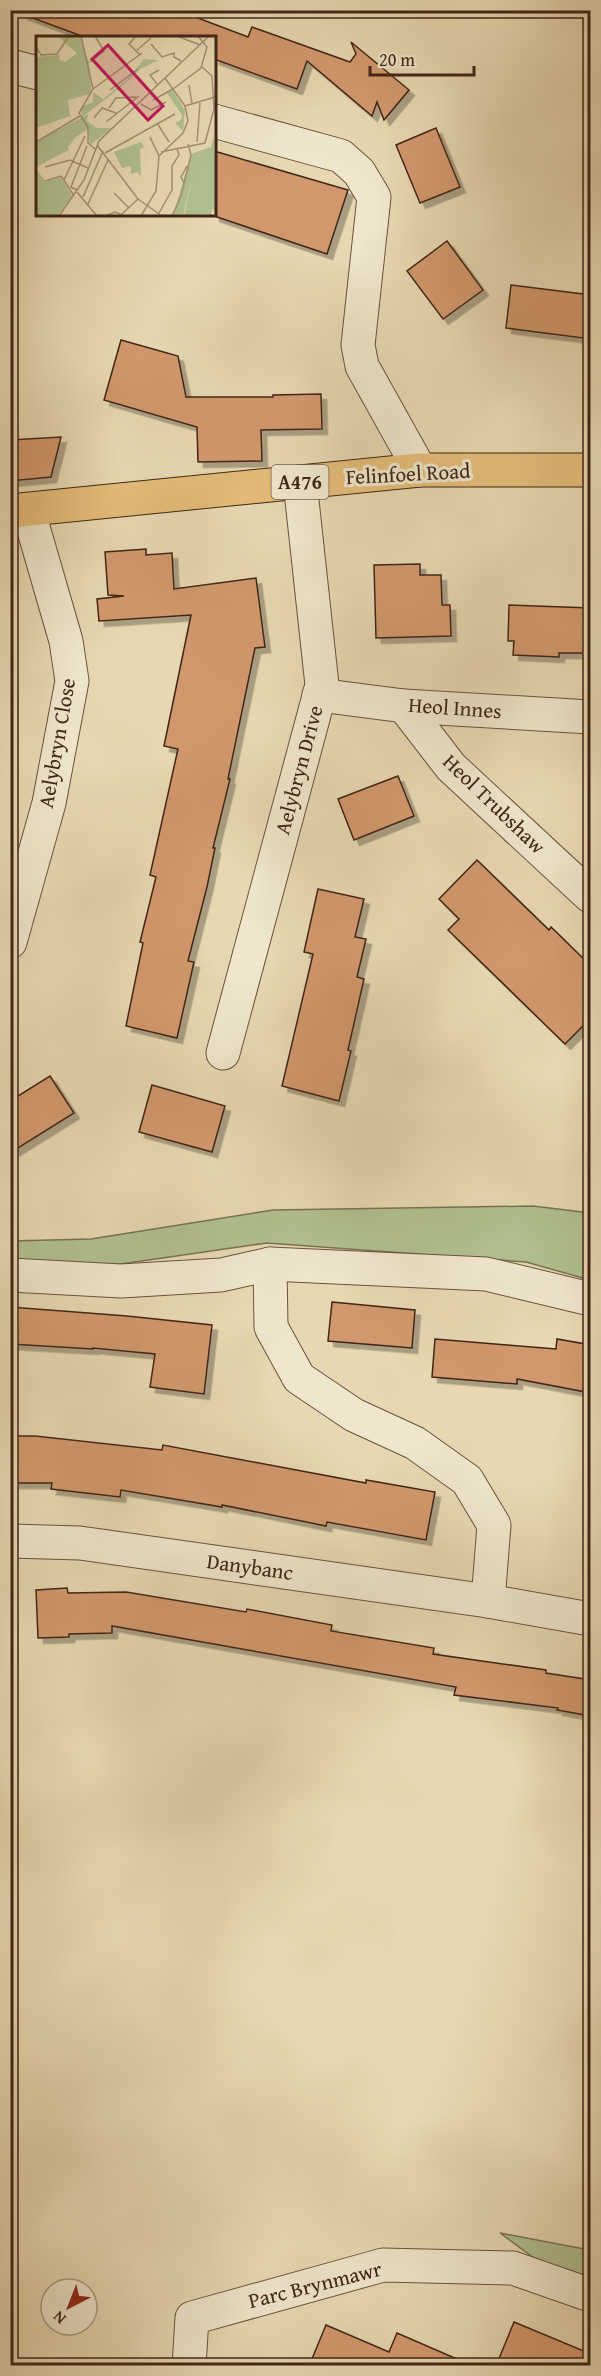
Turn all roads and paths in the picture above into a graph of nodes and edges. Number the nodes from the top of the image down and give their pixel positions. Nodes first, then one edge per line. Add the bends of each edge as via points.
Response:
1 (10, 66) edge
2 (36, 72) edge
3 (216, 122) edge
4 (591, 470) edge
5 (420, 471) junction
6 (300, 482) junction
7 (19, 510) edge
8 (319, 695) junction
9 (404, 706) junction
10 (591, 717) edge
11 (591, 896) edge
12 (10, 942) edge
13 (223, 1053) dead end
14 (270, 1264) junction
15 (10, 1275) edge
16 (591, 1299) edge
17 (10, 1541) edge
18 (488, 1601) junction
19 (591, 1618) edge
20 (591, 2295) edge
21 (189, 2366) edge

1 - 2 street
3 - 5 street via 341,156 359,172 374,196 358,345 362,366
4 - 5 main road, Felinfoel Road / A476
5 - 6 main road, Felinfoel Road / A476
6 - 7 main road, Felinfoel Road / A476
6 - 8 street, Aelybryn Drive via 322,685
7 - 12 street, Aelybryn Close via 66,642 72,681 49,803
8 - 9 street, Heol Innes
8 - 13 street, Aelybryn Drive
9 - 10 street, Heol Innes
9 - 11 street, Heol Trubshaw via 451,767
14 - 15 street via 221,1275 121,1281
14 - 16 street via 486,1274
14 - 18 street via 272,1327 299,1378 354,1415 415,1443 466,1480 494,1525
17 - 18 street, Danybanc via 80,1543
18 - 19 street, Danybanc
20 - 21 street, Parc Brynmawr via 513,2268 383,2265 192,2318

